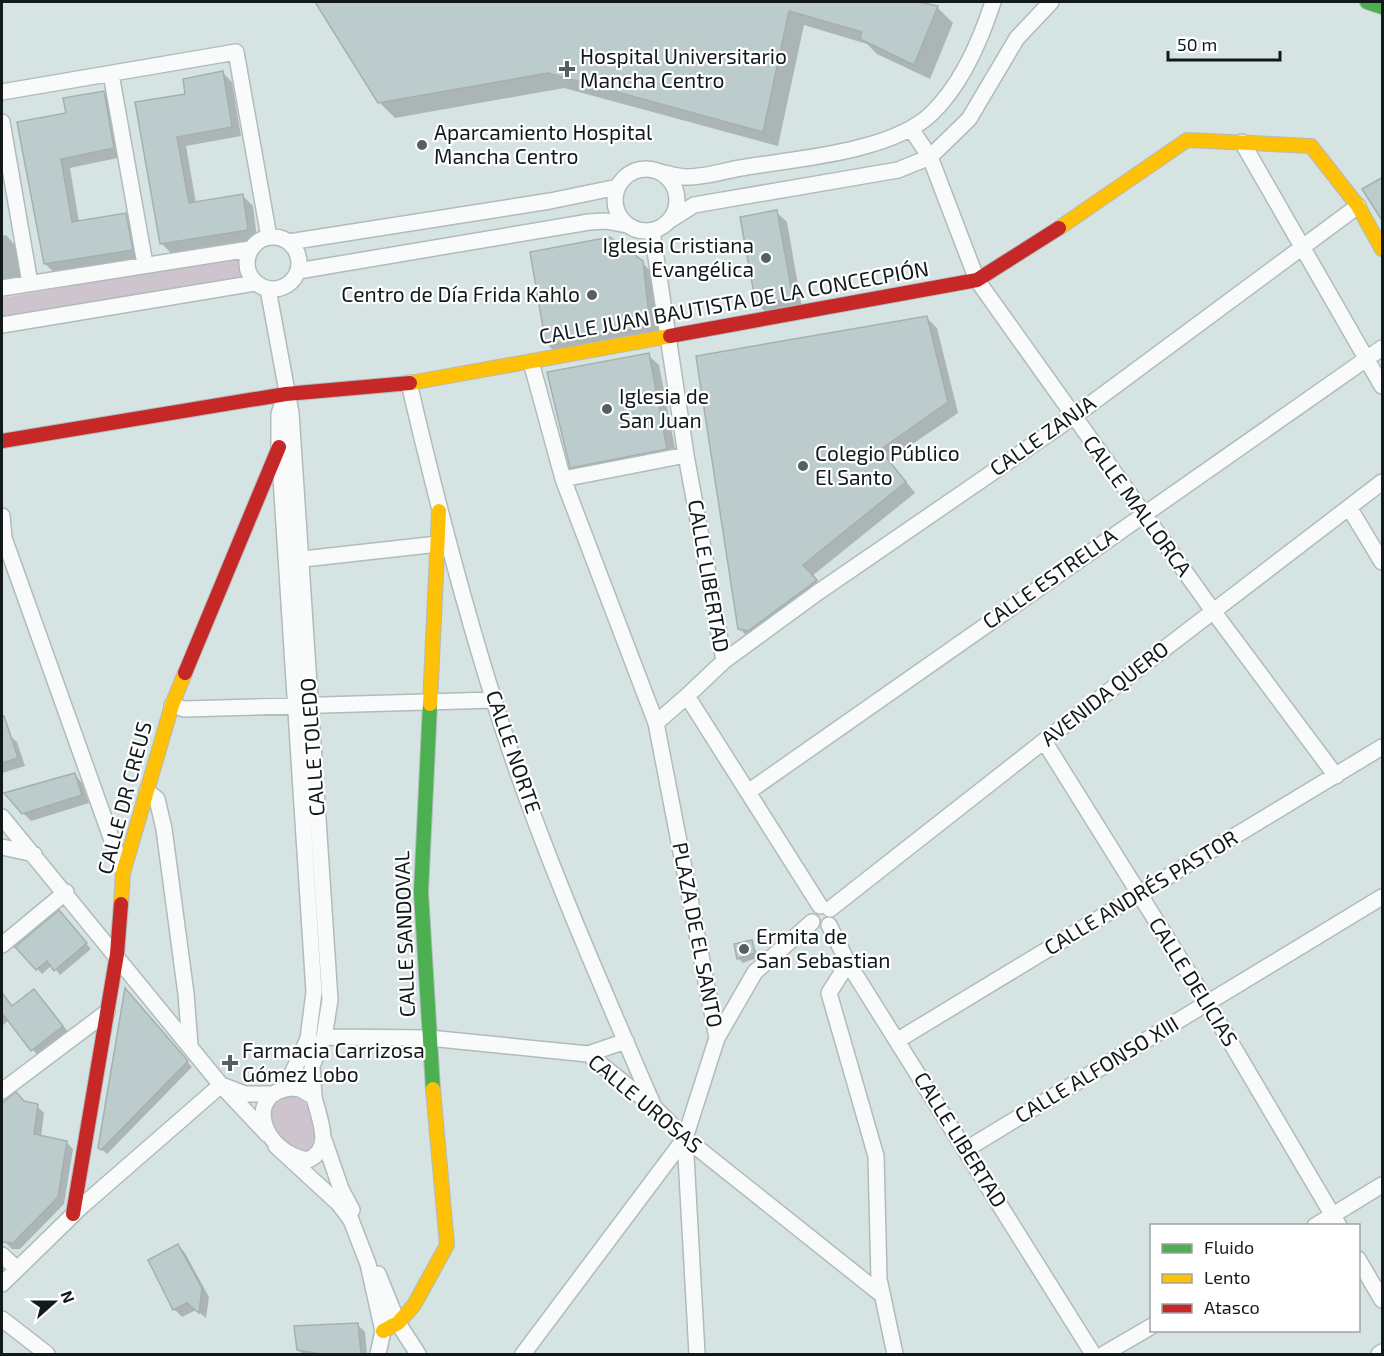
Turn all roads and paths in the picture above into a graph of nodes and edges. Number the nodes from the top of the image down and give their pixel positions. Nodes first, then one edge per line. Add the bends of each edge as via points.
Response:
1 (993, 2) edge
2 (1051, 2) edge
3 (1367, 2) edge
4 (1383, 6) edge
5 (111, 74) junction
6 (2, 92) edge
7 (2, 122) edge
8 (911, 129) junction
9 (1242, 142) junction
10 (930, 157) junction
11 (660, 172) junction
12 (618, 187) junction
13 (1358, 206) junction
14 (672, 219) junction
15 (627, 225) junction
16 (652, 231) junction
17 (269, 237) junction
18 (289, 242) junction
19 (1302, 247) junction
20 (250, 249) junction
21 (1383, 249) edge
22 (145, 264) junction
23 (298, 270) junction
24 (977, 280) junction
25 (30, 283) junction
26 (262, 286) junction
27 (2, 288) edge
28 (2, 325) edge
29 (668, 335) junction
30 (1383, 348) edge
31 (1367, 359) junction
32 (531, 362) junction
33 (409, 383) junction
34 (1383, 386) edge
35 (286, 394) junction
36 (1073, 417) junction
37 (2, 441) edge
38 (279, 447) junction
39 (686, 455) junction
40 (563, 479) junction
41 (1383, 482) edge
42 (1350, 509) junction
43 (439, 511) junction
44 (1143, 513) junction
45 (2, 516) edge
46 (438, 544) junction
47 (303, 559) junction
48 (1383, 562) edge
49 (1213, 611) junction
50 (724, 661) junction
51 (687, 696) junction
52 (428, 700) junction
53 (494, 700) junction
54 (172, 705) junction
55 (303, 706) junction
56 (656, 723) junction
57 (1044, 741) junction
58 (1383, 747) edge
59 (1336, 776) junction
60 (147, 791) junction
61 (748, 792) junction
62 (2, 817) edge
63 (2, 847) edge
64 (34, 854) junction
65 (123, 873) junction
66 (66, 892) junction
67 (1138, 895) junction
68 (1383, 897) edge
69 (825, 908) junction
70 (812, 922) junction
71 (829, 925) junction
72 (2, 945) edge
73 (117, 954) junction
74 (848, 963) junction
75 (1208, 1004) junction
76 (107, 1012) junction
77 (324, 1036) junction
78 (429, 1038) junction
79 (717, 1038) junction
80 (898, 1040) junction
81 (626, 1041) junction
82 (190, 1045) junction
83 (588, 1054) junction
84 (221, 1085) junction
85 (2, 1091) edge
86 (280, 1091) junction
87 (314, 1097) junction
88 (654, 1107) junction
89 (685, 1138) junction
90 (271, 1140) junction
91 (324, 1140) junction
92 (965, 1150) junction
93 (1383, 1185) edge
94 (73, 1214) junction
95 (1336, 1220) edge
96 (2, 1255) edge
97 (1360, 1261) edge
98 (17, 1269) junction
99 (2, 1284) edge
100 (882, 1294) junction
101 (1383, 1300) edge
102 (2, 1319) edge
103 (398, 1323) junction
104 (1150, 1327) edge
105 (383, 1331) junction
106 (1383, 1352) edge
107 (46, 1354) edge
108 (378, 1354) edge
109 (418, 1354) edge
110 (523, 1354) edge
111 (697, 1354) edge
112 (895, 1354) edge
113 (1093, 1354) edge
114 (1104, 1354) edge
115 (1379, 1354) edge

1 - 8 street via 951,92 932,114
2 - 10 street via 1017,38 969,119
3 - 4 street
5 - 6 street
5 - 17 street via 236,52
5 - 22 street
7 - 25 street
8 - 10 street, CALLE MALLORCA
8 - 11 street via 834,153 687,177
9 - 13 street, CALLE JUAN BAUTISTA DE LA CONCECPIÓN via 1311,146
9 - 19 street
9 - 24 street, CALLE JUAN BAUTISTA DE LA CONCECPIÓN via 1186,140 1081,214
10 - 14 street via 898,170 694,205
10 - 24 street, CALLE MALLORCA
11 - 12 street via 631,173
11 - 14 street via 677,193
12 - 15 street via 615,204
12 - 18 street
13 - 19 street, CALLE ZANJA
13 - 21 street, CALLE JUAN BAUTISTA DE LA CONCECPIÓN
14 - 16 street
15 - 16 street via 643,232
15 - 23 street via 589,222
16 - 29 street, CALLE LIBERTAD
17 - 18 street
17 - 20 street
18 - 23 street via 298,255
19 - 31 street
19 - 36 street, CALLE ZANJA
20 - 22 street
20 - 26 street via 246,263
22 - 25 street
23 - 26 street via 288,285
24 - 29 street, CALLE JUAN BAUTISTA DE LA CONCECPIÓN
24 - 36 street, CALLE MALLORCA
25 - 27 street
26 - 28 street
26 - 35 street, CALLE TOLEDO
29 - 32 street, CALLE JUAN BAUTISTA DE LA CONCECPIÓN
29 - 39 street, CALLE LIBERTAD
30 - 31 street, CALLE ESTRELLA
31 - 34 street
31 - 44 street, CALLE ESTRELLA
32 - 33 street, CALLE JUAN BAUTISTA DE LA CONCECPIÓN
32 - 40 street, PLAZA DE EL SANTO
33 - 35 street, CALLE JUAN BAUTISTA DE LA CONCECPIÓN
33 - 43 street, CALLE NORTE
35 - 37 street, CALLE JUAN BAUTISTA DE LA CONCECPIÓN
35 - 38 street, CALLE TOLEDO via 279,414
35 - 47 street, CALLE TOLEDO via 291,413
36 - 44 street, CALLE MALLORCA
36 - 50 street, CALLE ZANJA
38 - 54 street, CALLE DR CREUS
38 - 55 street, CALLE TOLEDO
39 - 40 street
39 - 50 street, CALLE LIBERTAD
40 - 56 street, PLAZA DE EL SANTO
41 - 42 street, AVENIDA QUERO
42 - 48 street
42 - 49 street, AVENIDA QUERO
43 - 46 street, CALLE SANDOVAL
43 - 53 street, CALLE NORTE
44 - 49 street, CALLE MALLORCA
44 - 61 street, CALLE ESTRELLA
45 - 65 street via 4,538
46 - 47 street
46 - 52 street, CALLE SANDOVAL
47 - 55 street, CALLE TOLEDO
49 - 57 street, AVENIDA QUERO
49 - 59 street, CALLE MALLORCA
50 - 51 street, CALLE LIBERTAD
51 - 56 street
51 - 61 street
52 - 53 street
52 - 55 street
52 - 78 street, CALLE SANDOVAL via 421,892
53 - 81 street, CALLE NORTE via 563,896
54 - 55 street via 184,709
54 - 60 street, CALLE DR CREUS
55 - 77 street, CALLE TOLEDO via 330,1000
55 - 86 street, CALLE TOLEDO via 314,992 308,1039
56 - 79 street, PLAZA DE EL SANTO
57 - 67 street, CALLE DELICIAS
57 - 69 street, AVENIDA QUERO
58 - 59 street, CALLE ANDRÉS PASTOR
59 - 67 street, CALLE ANDRÉS PASTOR
60 - 65 street, CALLE DR CREUS
60 - 82 street via 157,799 164,830
61 - 69 street
62 - 64 street
63 - 64 street
64 - 66 street
65 - 73 street, CALLE DR CREUS
66 - 72 street
66 - 73 street
67 - 75 street, CALLE DELICIAS
67 - 80 street, CALLE ANDRÉS PASTOR
68 - 75 street, CALLE ALFONSO XIII
69 - 70 street via 812,912
69 - 71 street via 833,918
70 - 71 street via 820,928
70 - 79 street, PLAZA DE EL SANTO via 755,972
71 - 74 street, CALLE LIBERTAD
73 - 76 street, CALLE DR CREUS
73 - 82 street
74 - 80 street, CALLE LIBERTAD
74 - 100 street via 829,993 876,1156
75 - 92 street, CALLE ALFONSO XIII
75 - 95 street, CALLE DELICIAS
76 - 85 street
76 - 94 street, CALLE DR CREUS
77 - 78 street, CALLE UROSAS
77 - 87 street, CALLE TOLEDO via 312,1066
78 - 83 street, CALLE UROSAS
78 - 103 street, CALLE SANDOVAL via 447,1245 414,1305
79 - 89 street
80 - 92 street, CALLE LIBERTAD
81 - 83 street
81 - 88 street, CALLE NORTE
82 - 84 street
83 - 88 street, CALLE UROSAS
84 - 86 street via 244,1094
84 - 90 street
84 - 94 street
86 - 87 street via 300,1089
86 - 90 street via 263,1114
87 - 91 street
88 - 89 street, CALLE UROSAS
89 - 100 street, CALLE UROSAS
89 - 110 street
89 - 111 street
90 - 91 street via 308,1160 321,1152
90 - 105 street via 351,1220 368,1264
91 - 103 street
92 - 113 street, CALLE LIBERTAD
93 - 95 street
94 - 98 street
96 - 98 street
97 - 101 street
98 - 99 street
100 - 112 street
102 - 107 street
103 - 105 street, CALLE SANDOVAL
103 - 109 street
104 - 114 street
105 - 108 street
106 - 115 street

